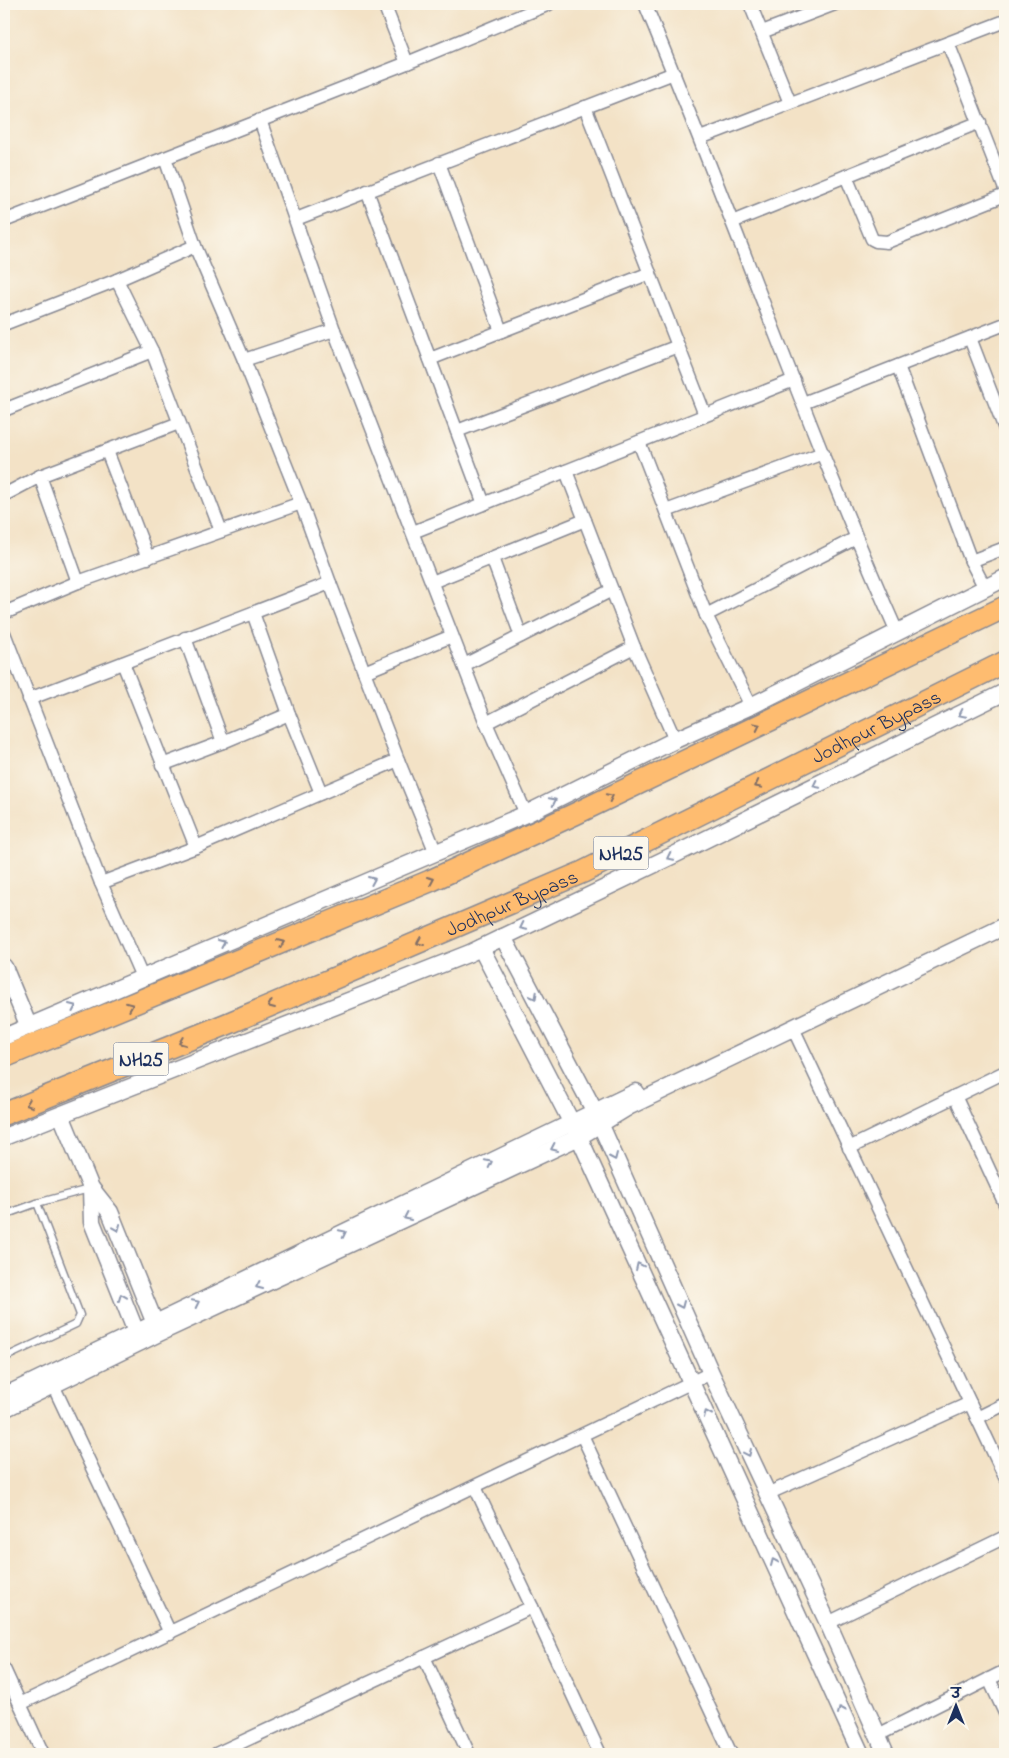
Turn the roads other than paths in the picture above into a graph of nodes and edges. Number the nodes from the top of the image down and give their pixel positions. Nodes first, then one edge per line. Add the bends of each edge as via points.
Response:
1 (384, 4) edge
2 (549, 4) edge
3 (645, 4) edge
4 (750, 4) edge
5 (835, 4) edge
6 (1005, 20) edge
7 (762, 32) junction
8 (948, 43) junction
9 (407, 63) junction
10 (674, 73) junction
11 (790, 103) junction
12 (585, 107) junction
13 (260, 120) junction
14 (980, 122) junction
15 (700, 138) junction
16 (165, 158) junction
17 (439, 163) junction
18 (846, 176) junction
19 (1005, 189) edge
20 (367, 191) junction
21 (1005, 195) edge
22 (296, 219) junction
23 (4, 221) edge
24 (732, 222) junction
25 (196, 246) junction
26 (650, 273) junction
27 (117, 280) junction
28 (4, 324) edge
29 (1005, 324) edge
30 (334, 330) junction
31 (501, 331) junction
32 (970, 338) junction
33 (678, 346) junction
34 (152, 352) junction
35 (430, 359) junction
36 (244, 360) junction
37 (898, 366) junction
38 (794, 380) junction
39 (803, 403) junction
40 (1001, 403) edge
41 (4, 409) edge
42 (705, 415) junction
43 (178, 423) junction
44 (1005, 429) edge
45 (456, 431) junction
46 (639, 442) junction
47 (107, 451) junction
48 (822, 453) junction
49 (566, 471) junction
50 (40, 476) junction
51 (4, 495) edge
52 (301, 503) junction
53 (484, 504) junction
54 (666, 511) junction
55 (585, 520) junction
56 (221, 531) junction
57 (413, 532) junction
58 (856, 538) junction
59 (1005, 548) edge
60 (148, 558) junction
61 (492, 558) junction
62 (971, 561) junction
63 (1005, 578) edge
64 (78, 582) junction
65 (432, 582) junction
66 (330, 583) junction
67 (985, 588) junction
68 (612, 590) junction
69 (1005, 607) edge
70 (253, 612) junction
71 (4, 613) edge
72 (706, 615) junction
73 (897, 632) junction
74 (4, 633) edge
75 (452, 636) junction
76 (521, 636) junction
77 (186, 638) junction
78 (634, 647) junction
79 (1005, 662) edge
80 (123, 663) junction
81 (464, 665) junction
82 (364, 672) junction
83 (1005, 692) edge
84 (29, 699) junction
85 (751, 706) junction
86 (290, 714) junction
87 (486, 723) junction
88 (675, 740) junction
89 (222, 742) junction
90 (398, 760) junction
91 (162, 765) junction
92 (321, 793) junction
93 (526, 814) junction
94 (196, 846) junction
95 (436, 853) junction
96 (101, 883) junction
97 (1005, 914) edge
98 (1005, 926) edge
99 (503, 937) junction
100 (481, 948) junction
101 (4, 967) edge
102 (142, 977) junction
103 (27, 1023) junction
104 (4, 1028) edge
105 (793, 1028) junction
106 (4, 1037) edge
107 (4, 1057) edge
108 (1005, 1072) edge
109 (956, 1096) junction
110 (4, 1114) edge
111 (61, 1115) junction
112 (598, 1119) junction
113 (575, 1130) junction
114 (4, 1137) edge
115 (849, 1148) junction
116 (90, 1188) junction
117 (1004, 1199) edge
118 (37, 1203) junction
119 (4, 1216) edge
120 (156, 1328) junction
121 (138, 1337) junction
122 (4, 1358) edge
123 (711, 1373) junction
124 (692, 1382) junction
125 (53, 1385) junction
126 (4, 1396) edge
127 (970, 1403) junction
128 (1005, 1404) edge
129 (4, 1409) edge
130 (978, 1418) junction
131 (582, 1435) junction
132 (1005, 1477) edge
133 (475, 1487) junction
134 (767, 1494) junction
135 (1005, 1537) edge
136 (532, 1607) junction
137 (828, 1623) junction
138 (170, 1633) junction
139 (424, 1658) junction
140 (4, 1669) edge
141 (1005, 1671) edge
142 (989, 1679) junction
143 (20, 1704) junction
144 (1005, 1713) edge
145 (878, 1735) junction
146 (43, 1754) edge
147 (219, 1754) edge
148 (469, 1754) edge
149 (600, 1754) edge
150 (731, 1754) edge
151 (861, 1754) edge
152 (886, 1754) edge

1 - 9 street
2 - 9 street
3 - 10 street
4 - 7 street
5 - 7 street
6 - 8 street
7 - 11 street
8 - 11 street
8 - 14 street
9 - 13 street
10 - 12 street
10 - 15 street
11 - 15 street
12 - 17 street
12 - 26 street
13 - 16 street
13 - 22 street
14 - 18 street
14 - 19 street
15 - 24 street
16 - 23 street
16 - 25 street
17 - 20 street
17 - 31 street
18 - 21 street via 876,241 887,242
18 - 24 street
20 - 22 street
20 - 35 street
22 - 30 street
24 - 38 street
25 - 27 street
25 - 36 street
26 - 31 street
26 - 33 street
27 - 28 street
27 - 34 street
29 - 32 street
30 - 36 street
30 - 57 street
31 - 35 street
32 - 37 street
32 - 40 street
33 - 42 street
33 - 45 street
34 - 41 street
34 - 43 street
35 - 45 street
36 - 52 street
37 - 39 street
37 - 62 street
38 - 39 street
38 - 42 street
39 - 48 street
40 - 44 street
42 - 46 street
43 - 47 street
43 - 56 street
45 - 53 street
46 - 49 street
46 - 54 street
47 - 50 street
47 - 60 street
48 - 54 street
48 - 58 street
49 - 53 street
49 - 55 street
50 - 51 street
50 - 64 street
52 - 56 street
52 - 66 street
53 - 57 street
54 - 72 street
55 - 61 street
55 - 68 street
56 - 60 street
57 - 65 street
58 - 72 street
58 - 73 street
59 - 62 street
60 - 64 street
61 - 65 street
61 - 76 street
62 - 67 street
63 - 67 street
64 - 71 street
65 - 75 street
66 - 70 street
66 - 82 street
67 - 73 street
68 - 76 street
68 - 78 street
107 -> 69 highway via 504,848
70 - 77 street
70 - 86 street
72 - 85 street
73 - 85 street
74 - 84 street
75 - 81 street
75 - 82 street
76 - 81 street
77 - 80 street
77 - 89 street
78 - 87 street
78 - 88 street
79 -> 110 highway, Jodhpur Bypass / NH25 via 583,872 227,1024
80 - 84 street
80 - 91 street
81 - 87 street
82 - 90 street
83 -> 99 street
84 - 96 street
85 - 88 street
86 - 89 street
86 - 92 street
87 - 93 street
93 -> 88 street
89 - 91 street
90 - 92 street
90 - 95 street
91 - 94 street
92 - 94 street
93 - 95 street
94 - 96 street
102 -> 95 street
96 - 102 street
97 - 112 street
98 - 105 street
99 - 100 street
99 -> 112 street
100 - 111 street
100 - 113 street
101 - 103 street
103 -> 102 street
103 - 104 street
103 - 106 street
105 - 112 street
105 - 115 street
108 - 109 street
109 - 115 street
109 - 117 street
111 - 114 street
111 - 116 street
112 - 113 street
112 -> 123 street
113 - 120 street
124 -> 113 street
115 - 127 street
116 - 118 lane
116 -> 120 street via 110,1212
121 -> 116 street via 92,1222
118 - 119 lane
118 - 122 lane via 80,1314 76,1324
120 - 121 street
121 - 125 street
121 - 126 street
123 - 124 street
123 -> 134 street
124 - 131 street
151 -> 124 street
125 - 129 street
125 - 138 street
127 - 130 street
127 - 134 street
128 - 130 street
130 - 132 street
131 - 133 street
131 - 150 street
133 - 136 street
133 - 138 street
134 - 137 street
135 - 137 street
136 - 139 street
136 - 149 street
137 - 145 street
138 - 143 street
139 - 147 street
139 - 148 street
140 - 143 street
141 - 142 street
142 - 144 street
142 - 145 street
143 - 146 street
145 - 152 street

